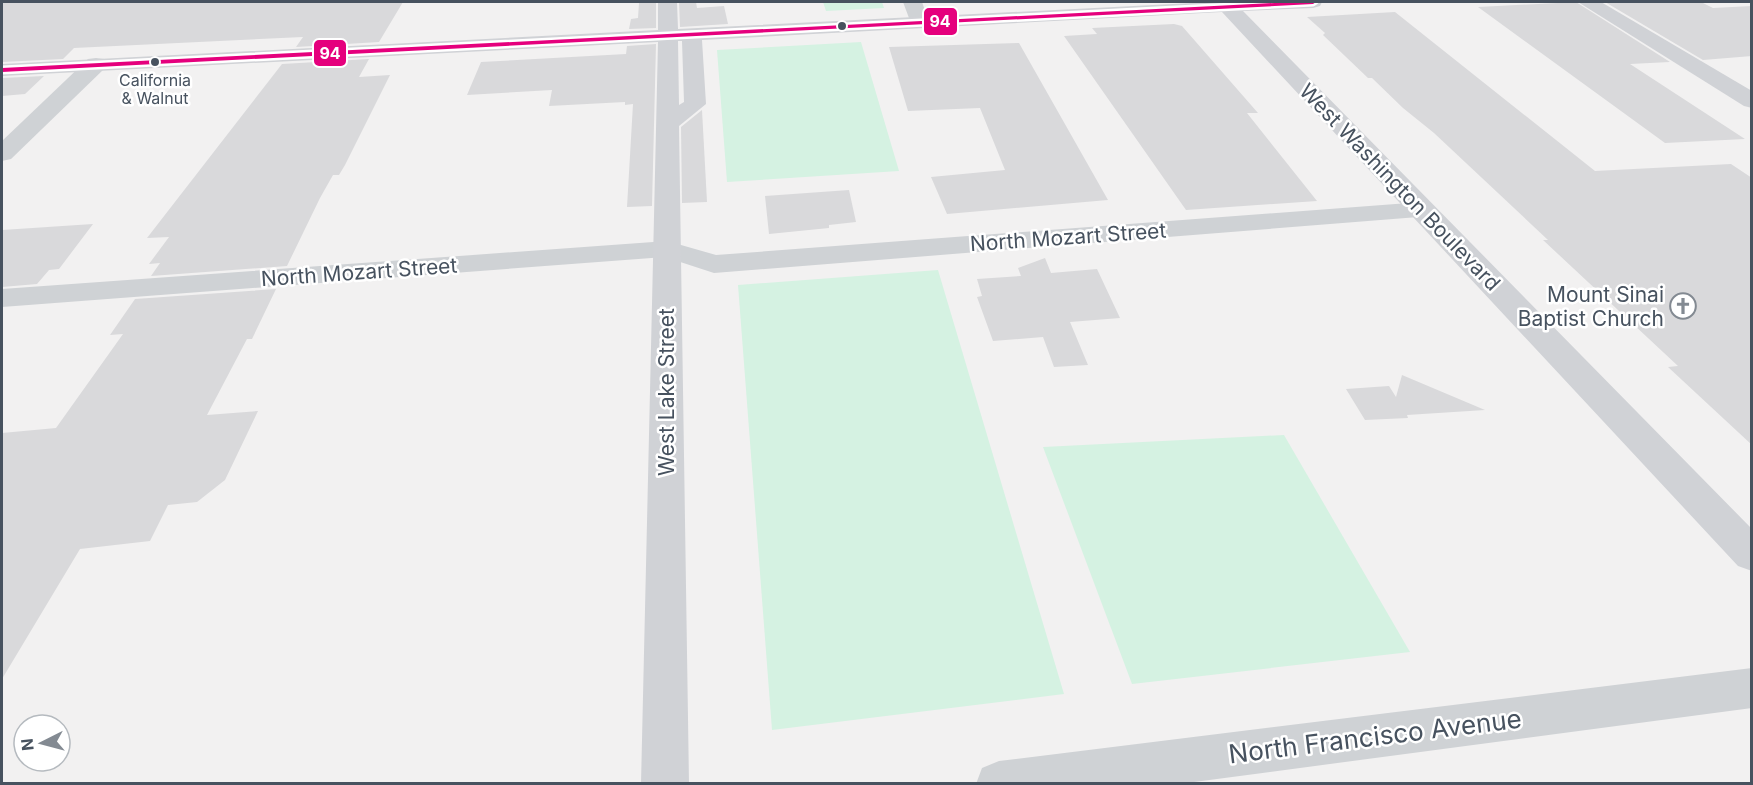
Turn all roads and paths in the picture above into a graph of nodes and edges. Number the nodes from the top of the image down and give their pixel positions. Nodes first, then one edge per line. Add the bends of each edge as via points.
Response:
1 (913, 2) edge
2 (1313, 2) edge
3 (1588, 2) edge
4 (1225, 4) edge
5 (920, 22) junction
6 (675, 23) edge
7 (96, 64) junction
8 (2, 70) edge
9 (1752, 101) edge
10 (2, 154) edge
11 (1422, 210) junction
12 (667, 249) junction
13 (714, 264) junction
14 (667, 286) junction
15 (2, 298) edge
16 (1752, 555) edge
17 (1752, 688) edge
18 (665, 783) edge
19 (999, 783) edge

1 - 5 street
2 - 4 street
3 - 9 street
4 - 5 street
4 - 11 street, West Washington Boulevard
5 - 6 street
6 - 7 street
6 - 12 street, West Lake Street via 668,123
7 - 8 street
7 - 10 street
11 - 13 street, North Mozart Street
11 - 16 street, West Washington Boulevard
12 - 13 street, North Mozart Street
12 - 14 street, West Lake Street
12 - 15 street, North Mozart Street
13 - 14 street, North Mozart Street
14 - 18 street, West Lake Street
17 - 19 street, North Francisco Avenue

